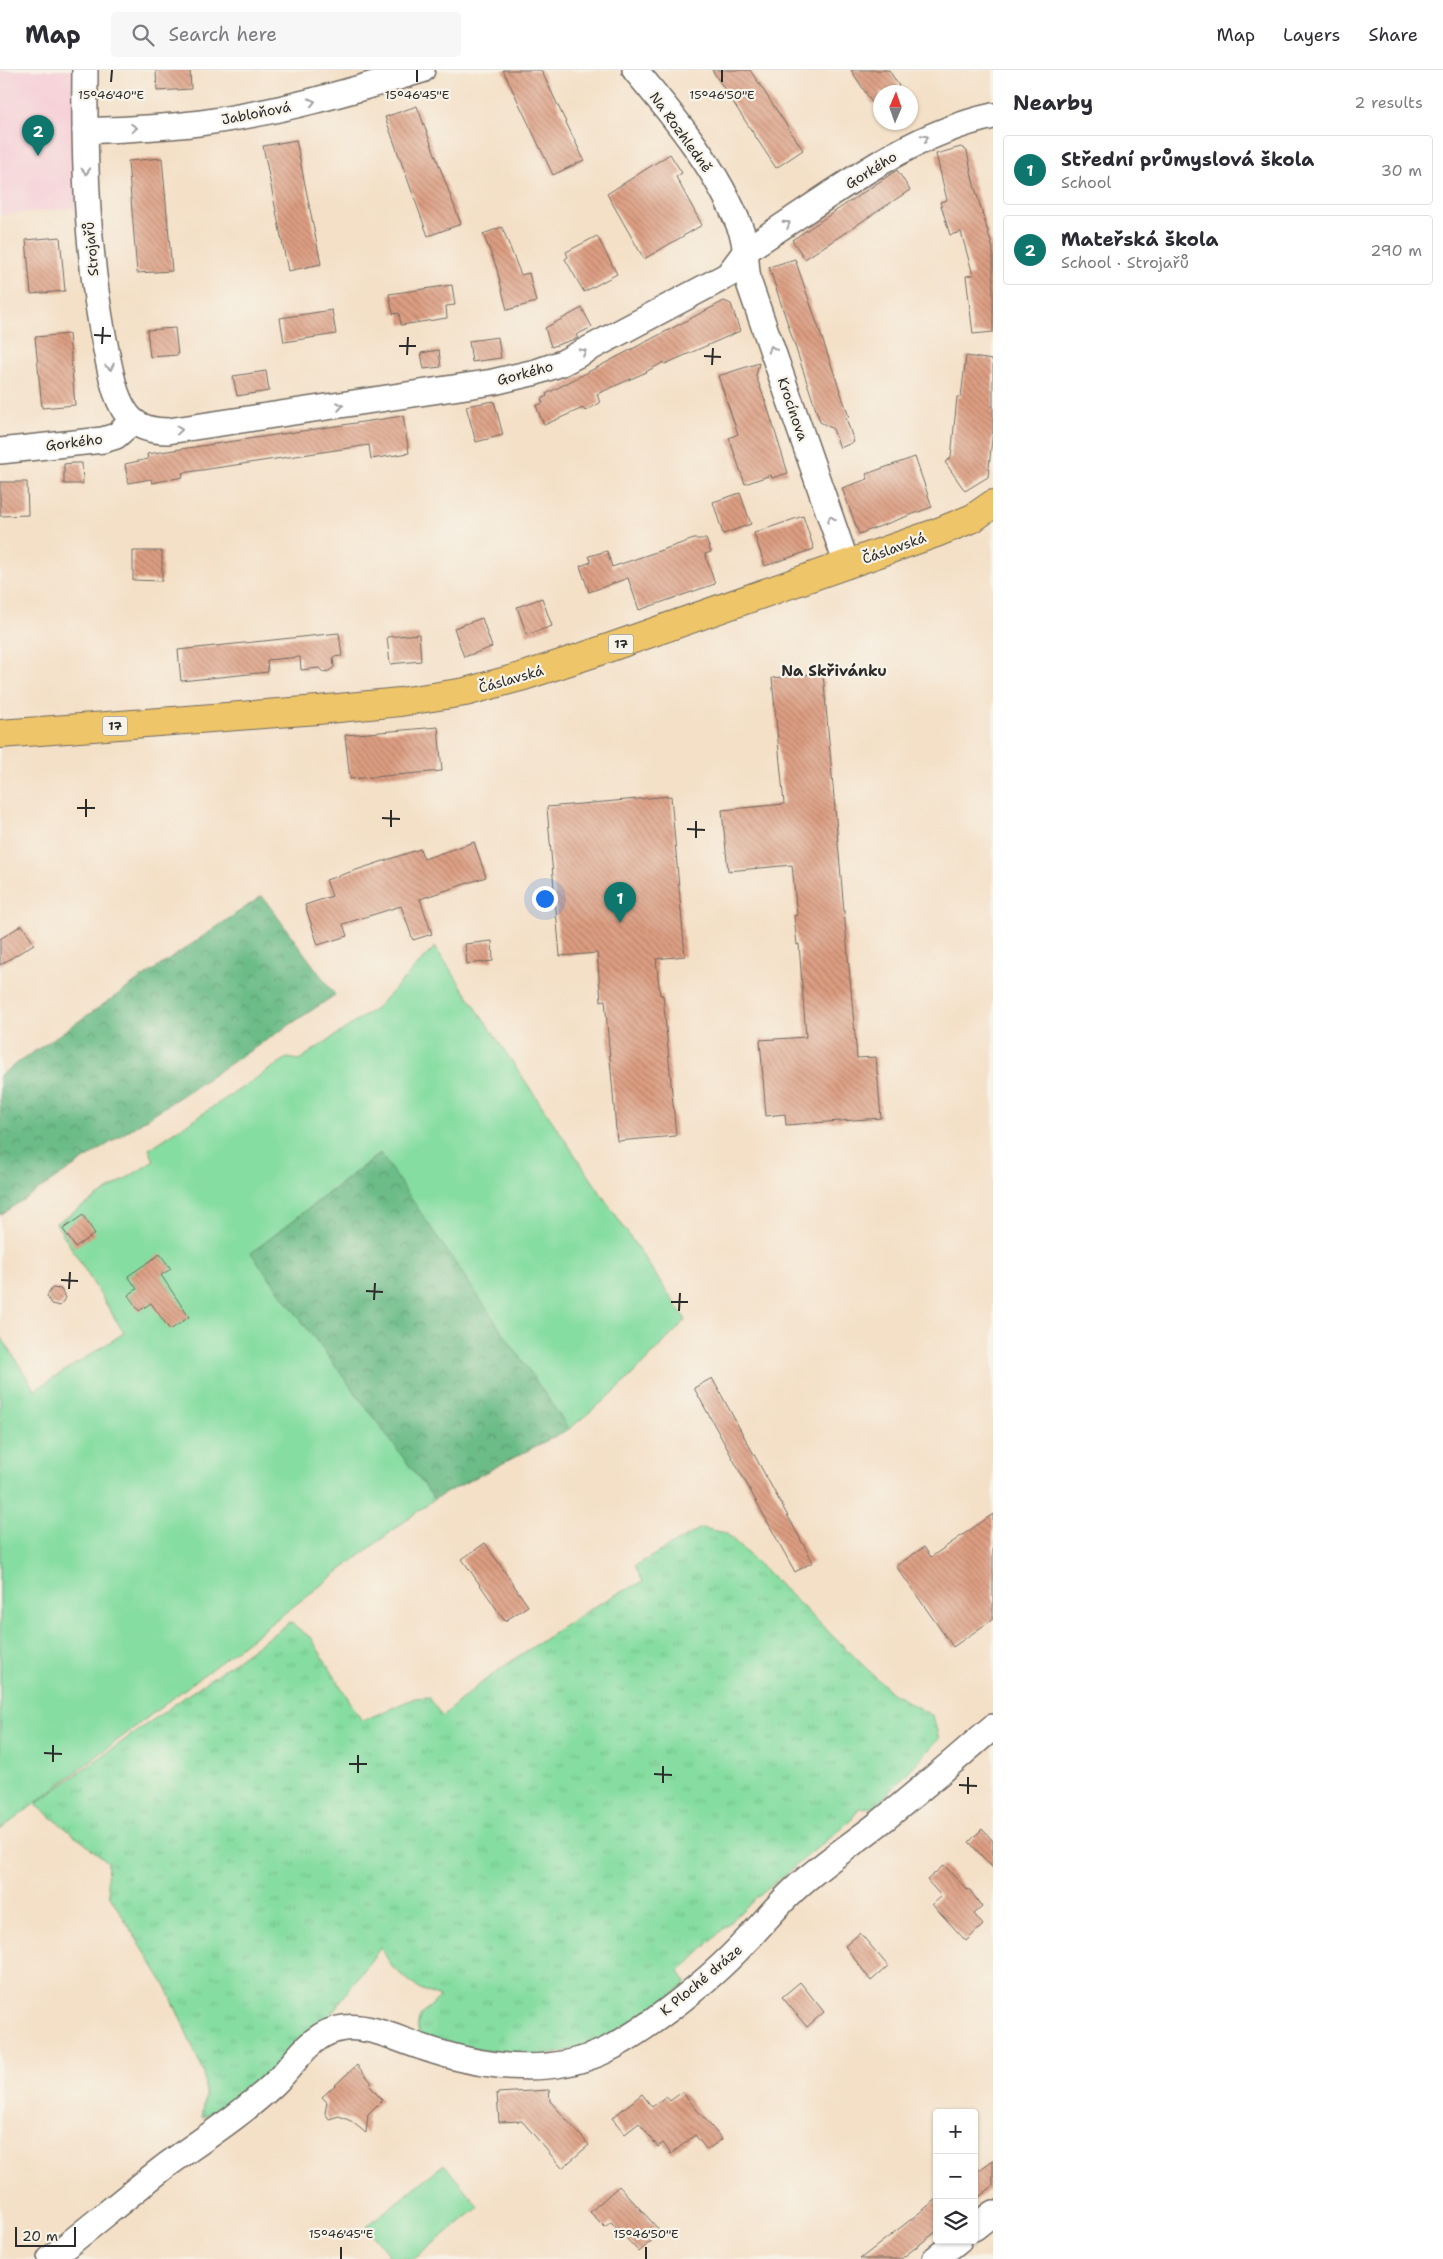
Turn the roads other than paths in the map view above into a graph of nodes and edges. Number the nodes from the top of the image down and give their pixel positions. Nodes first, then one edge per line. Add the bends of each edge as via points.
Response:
1 (85, 70) edge
2 (422, 70) edge
3 (635, 70) edge
4 (993, 116) edge
5 (85, 131) junction
6 (746, 251) junction
7 (133, 420) junction
8 (0, 451) edge
9 (993, 504) edge
10 (846, 565) junction
11 (0, 734) edge
12 (993, 1727) edge
13 (993, 2213) edge
14 (978, 2225) edge
15 (954, 2244) edge
16 (50, 2259) edge
17 (935, 2259) edge

1 - 5 street, Strojařů
5 -> 2 street, Jabloňová via 172,126 232,118 349,93
3 - 6 street, Na Rozhledně via 708,165 739,225
6 -> 4 street, Gorkého via 925,137 958,124
5 -> 7 street, Strojařů via 92,270 98,310 115,387 124,409
7 -> 6 street, Gorkého via 157,431 179,431 493,382 536,372 562,363 728,275
10 -> 6 street, Krocínova via 749,283
7 - 8 street, Gorkého via 116,436 103,440
9 - 10 main road, Čáslavská / 17 via 956,525
10 - 11 main road, Čáslavská / 17 via 574,660 465,692 334,709
12 - 16 street, K Ploché dráze via 909,1799 797,1887 719,1967 673,2005 605,2051 559,2066 515,2066 460,2058 374,2031 334,2030 315,2039 255,2101
13 - 14 street
15 - 17 street

